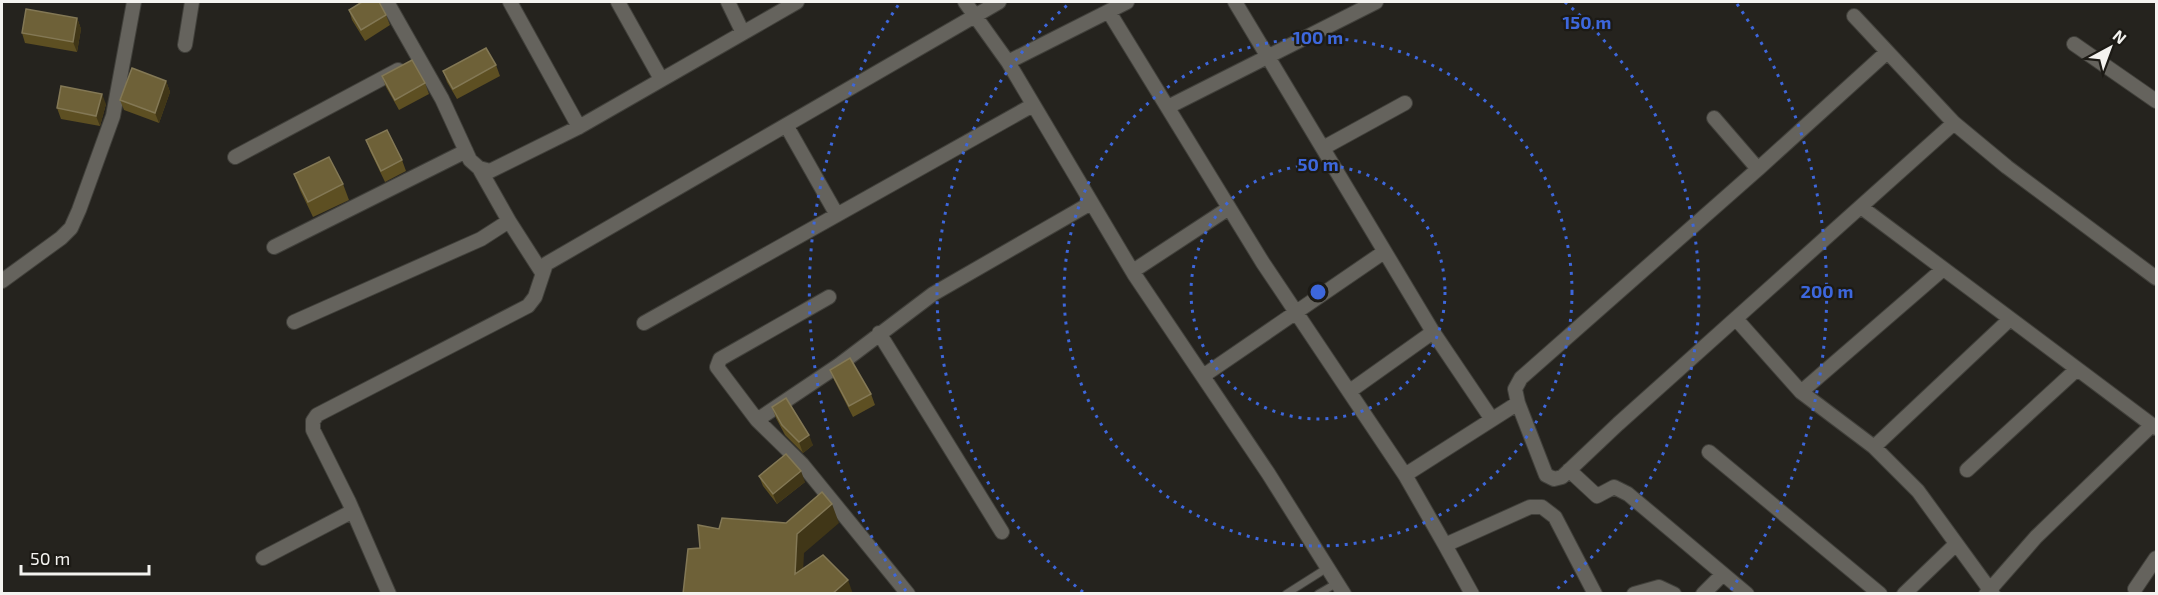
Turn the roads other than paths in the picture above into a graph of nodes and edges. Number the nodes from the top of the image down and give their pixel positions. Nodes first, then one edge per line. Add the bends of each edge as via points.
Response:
1 (134, 2) edge
2 (192, 2) edge
3 (387, 2) edge
4 (510, 2) edge
5 (618, 2) edge
6 (728, 2) edge
7 (797, 2) edge
8 (965, 2) edge
9 (999, 2) edge
10 (1127, 2) edge
11 (1235, 2) edge
12 (1376, 2) edge
13 (1357, 5) edge
14 (1109, 12) junction
15 (975, 16) junction
16 (1854, 16) dead end
17 (742, 33) junction
18 (2074, 44) dead end
19 (185, 45) dead end
20 (1886, 53) junction
21 (1266, 55) junction
22 (419, 59) junction
23 (1008, 62) junction
24 (661, 80) junction
25 (2157, 101) edge
26 (1405, 103) dead end
27 (1033, 105) junction
28 (1168, 107) junction
29 (1714, 118) dead end
30 (1954, 123) junction
31 (786, 125) junction
32 (579, 127) junction
33 (1323, 148) junction
34 (466, 152) junction
35 (236, 157) dead end
36 (479, 168) junction
37 (1758, 169) junction
38 (1091, 203) junction
39 (1861, 207) junction
40 (1229, 208) junction
41 (837, 215) junction
42 (509, 221) junction
43 (274, 247) dead end
44 (1384, 252) junction
45 (1942, 270) junction
46 (541, 272) junction
47 (1133, 272) junction
48 (3, 277) edge
49 (2157, 278) edge
50 (829, 297) dead end
51 (1298, 312) junction
52 (1737, 320) junction
53 (2009, 320) junction
54 (294, 322) dead end
55 (644, 323) dead end
56 (1433, 332) junction
57 (879, 333) junction
58 (2076, 370) junction
59 (1203, 376) junction
60 (1350, 391) junction
61 (1801, 392) junction
62 (1518, 403) junction
63 (1491, 418) junction
64 (757, 420) junction
65 (2154, 427) edge
66 (1874, 447) junction
67 (1709, 452) dead end
68 (1569, 470) junction
69 (1967, 470) dead end
70 (1405, 475) junction
71 (353, 511) junction
72 (1002, 532) dead end
73 (1956, 544) junction
74 (1444, 545) junction
75 (262, 558) dead end
76 (2157, 558) edge
77 (1327, 568) junction
78 (1723, 574) junction
79 (1340, 588) edge
80 (2135, 589) dead end
81 (1989, 592) edge
82 (389, 594) edge
83 (908, 594) edge
84 (1286, 594) edge
85 (1318, 594) edge
86 (1472, 594) edge
87 (1595, 594) edge
88 (1634, 594) edge
89 (1674, 594) edge
90 (1703, 594) edge
91 (1747, 594) edge
92 (1880, 594) edge
93 (1904, 594) edge

1 - 48 street via 113,116 71,228
2 - 19 street
3 - 22 street
4 - 32 street
5 - 24 street
6 - 17 street
7 - 17 street
8 - 15 street
9 - 15 street
10 - 14 street
11 - 21 street
12 - 13 street
13 - 21 street
14 - 23 street
14 - 28 street
15 - 23 street
15 - 31 street
16 - 20 street
17 - 24 street
18 - 25 street
20 - 30 street
20 - 37 street
21 - 28 street
21 - 33 street
22 - 34 street
22 - 35 street
23 - 27 street
24 - 32 street
26 - 33 street
27 - 38 street
27 - 41 street
28 - 40 street
29 - 37 street
30 - 39 street
30 - 49 street
31 - 41 street
31 - 46 street via 546,264
32 - 36 street via 504,166 490,171
33 - 44 street
34 - 36 street
34 - 43 street
36 - 42 street
37 - 62 street via 1521,378 1515,389
38 - 47 street
38 - 57 street via 933,294
39 - 45 street
39 - 52 street
40 - 47 street
40 - 51 street
41 - 55 street
42 - 46 street
42 - 54 street via 481,239
44 - 51 street
44 - 56 street
45 - 53 street
45 - 61 street
46 - 71 street via 535,297 528,306 317,415 313,430
47 - 59 street
50 - 64 street via 720,358 717,367 721,376
51 - 59 street
51 - 60 street
52 - 61 street
52 - 68 street
53 - 58 street
53 - 66 street
56 - 60 street
56 - 63 street
57 - 64 street
57 - 72 street
58 - 65 street
58 - 69 street
59 - 77 street
60 - 70 street
61 - 66 street
62 - 63 street
62 - 68 street via 1546,475 1554,479
63 - 70 street
64 - 83 street via 802,464
65 - 81 street via 2036,537
66 - 73 street via 1917,491
67 - 92 street
68 - 78 street via 1597,496 1614,487 1628,494
70 - 74 street
71 - 75 street
71 - 82 street
73 - 81 street
73 - 93 street
74 - 86 street
74 - 87 street via 1530,507 1542,507 1555,517
76 - 80 street
77 - 79 street
77 - 84 lane
78 - 90 street
78 - 91 street
79 - 85 lane
88 - 89 street via 1659,587

